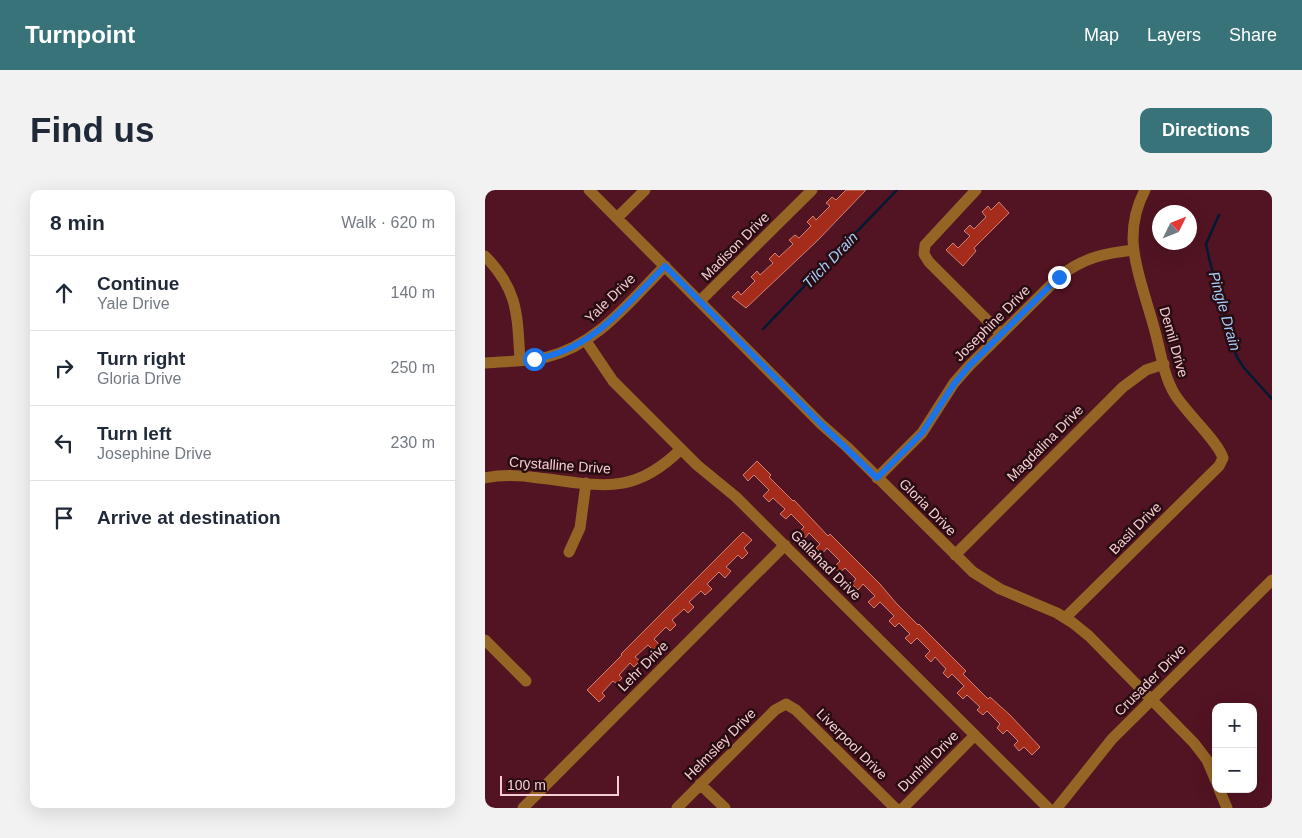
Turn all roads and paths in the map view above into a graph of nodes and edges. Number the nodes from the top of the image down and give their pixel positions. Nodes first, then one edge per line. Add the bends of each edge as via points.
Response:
1 (589, 190) edge
2 (645, 190) edge
3 (812, 190) edge
4 (976, 190) edge
5 (1145, 190) edge
6 (617, 218) junction
7 (1133, 250) junction
8 (485, 256) edge
9 (665, 266) junction
10 (700, 301) junction
11 (1001, 334) junction
12 (586, 341) junction
13 (520, 360) junction
14 (485, 362) edge
15 (1164, 364) junction
16 (681, 449) junction
17 (1223, 458) joint
18 (485, 478) edge
19 (877, 478) junction
20 (586, 483) junction
21 (785, 545) junction
22 (569, 552) dead end
23 (955, 555) junction
24 (1272, 580) edge
25 (1065, 618) junction
26 (485, 640) edge
27 (526, 681) dead end
28 (1152, 699) junction
29 (786, 704) joint
30 (975, 736) junction
31 (1212, 772) edge
32 (700, 784) junction
33 (1220, 793) edge
34 (1225, 807) edge
35 (523, 808) edge
36 (677, 808) edge
37 (725, 808) edge
38 (895, 808) edge
39 (903, 808) edge
40 (1048, 808) edge
41 (1057, 808) edge

1 - 6 street, Gloria Drive
2 - 6 street
3 - 10 street, Madison Drive
4 - 11 street via 929,240 923,251 929,262
5 - 7 street, Demil Drive via 1135,218
6 - 9 street, Gloria Drive
7 - 11 street, Josephine Drive via 1103,254 1073,266
7 - 15 street, Demil Drive
8 - 13 street via 504,278 512,295 517,313
9 - 10 street, Gloria Drive
9 - 12 street, Yale Drive via 611,321
10 - 19 street, Gloria Drive
11 - 19 street, Josephine Drive via 954,384 922,433
12 - 13 street, Yale Drive via 557,355
12 - 16 street, Gallahad Drive via 613,381
13 - 14 street, Yale Drive
15 - 17 street, Demil Drive via 1173,392 1219,448
15 - 23 street, Magdalina Drive via 1146,370 1123,387
16 - 20 street, Crystalline Drive via 645,477 618,484
16 - 21 street, Gallahad Drive via 736,496
17 - 25 street, Basil Drive via 1219,466
18 - 20 street, Crystalline Drive via 514,475
19 - 23 street, Gloria Drive
20 - 22 street via 580,528
21 - 30 street, Gallahad Drive
21 - 35 street, Lehr Drive
23 - 25 street, Gloria Drive via 991,584
24 - 28 street, Crusader Drive
25 - 28 street, Gloria Drive via 1089,636
26 - 27 street
28 - 31 street, Gloria Drive via 1201,751
28 - 41 street, Crusader Drive via 1104,748
29 - 32 street, Helmsley Drive via 775,710
29 - 38 street, Liverpool Drive via 796,710
30 - 39 street, Dunhill Drive
30 - 40 street, Gallahad Drive
32 - 36 street, Helmsley Drive
32 - 37 street
33 - 34 street

